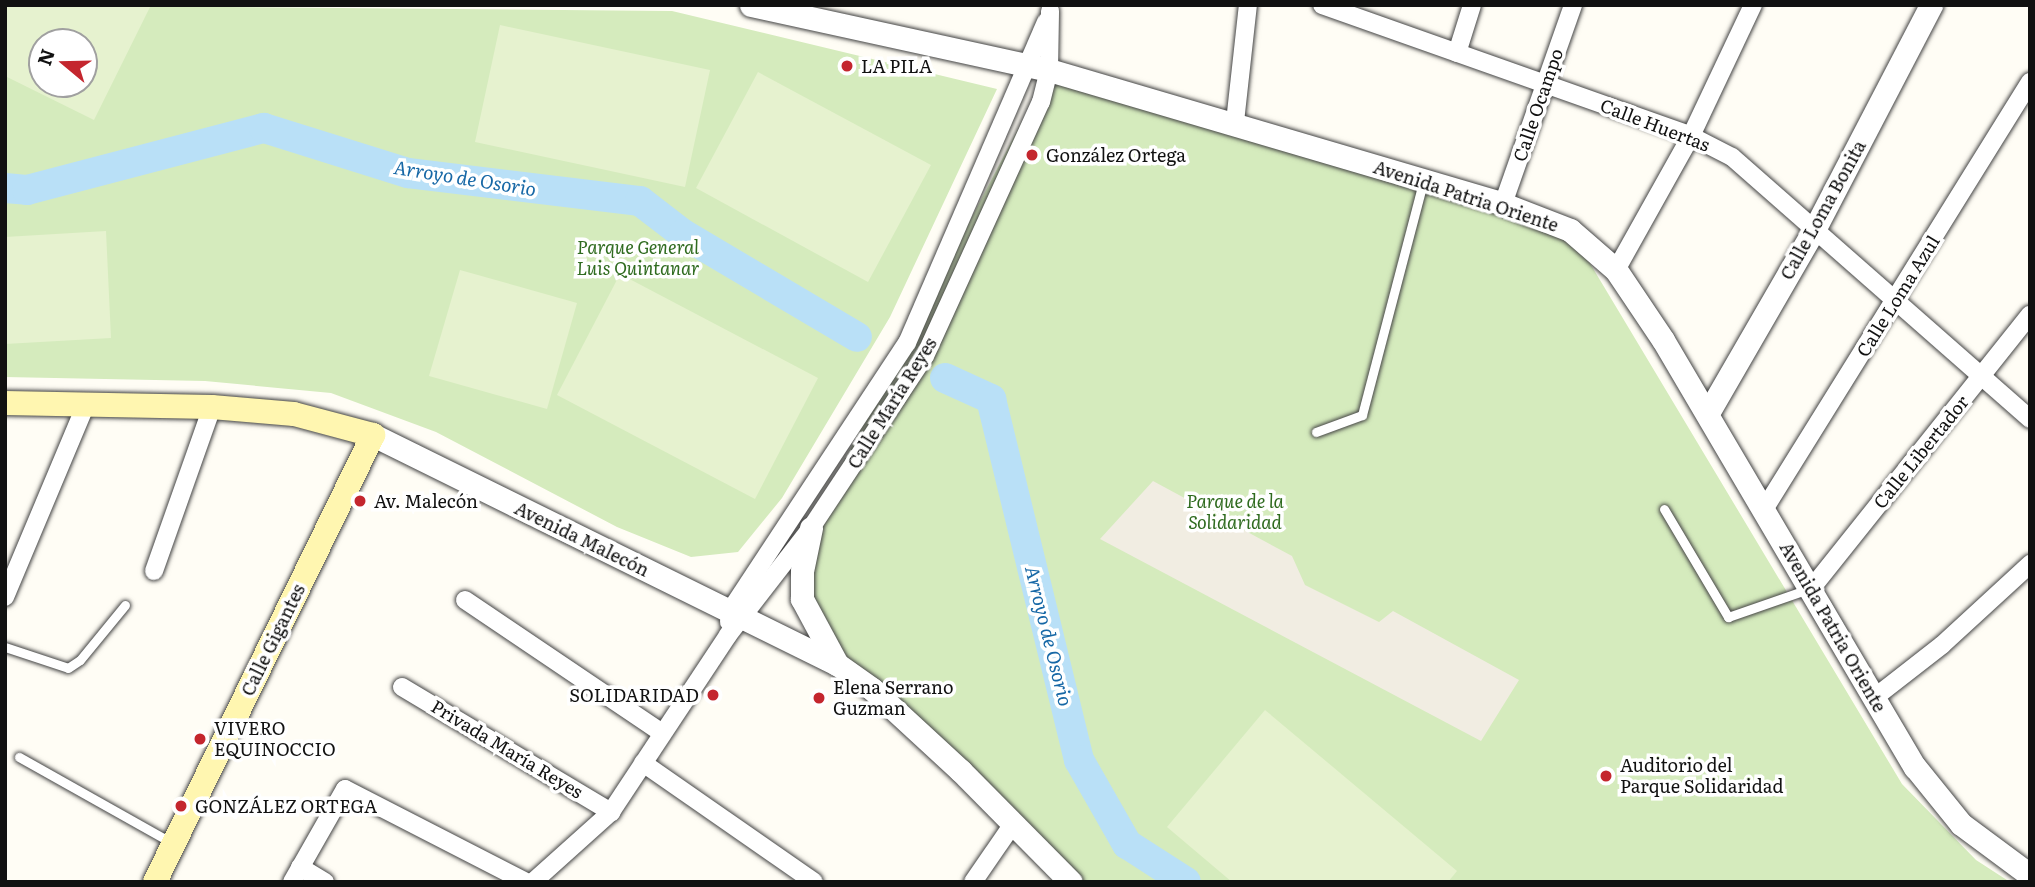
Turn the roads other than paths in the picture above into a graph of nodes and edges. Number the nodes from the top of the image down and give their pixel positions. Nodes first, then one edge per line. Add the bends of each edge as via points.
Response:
1 (1248, 5) edge
2 (1322, 5) edge
3 (1472, 5) edge
4 (1573, 5) edge
5 (1753, 5) edge
6 (1931, 5) edge
7 (767, 7) edge
8 (1051, 8) edge
9 (1457, 53) junction
10 (1038, 67) junction
11 (2030, 82) edge
12 (1545, 83) junction
13 (1235, 122) junction
14 (1691, 136) junction
15 (1423, 182) junction
16 (1503, 204) junction
17 (1815, 228) junction
18 (1616, 270) junction
19 (1896, 300) junction
20 (2030, 315) edge
21 (1981, 377) junction
22 (5, 403) edge
23 (86, 404) junction
24 (212, 407) junction
25 (1708, 412) junction
26 (2030, 419) edge
27 (1316, 432) dead end
28 (373, 435) junction
29 (1765, 508) junction
30 (1664, 509) dead end
31 (811, 528) junction
32 (2030, 564) edge
33 (154, 571) dead end
34 (1811, 589) junction
35 (5, 597) edge
36 (465, 600) dead end
37 (125, 605) dead end
38 (736, 613) junction
39 (5, 647) edge
40 (836, 664) junction
41 (402, 687) dead end
42 (1874, 698) junction
43 (662, 732) junction
44 (19, 757) dead end
45 (643, 763) junction
46 (611, 812) junction
47 (1013, 824) junction
48 (173, 844) junction
49 (296, 875) edge
50 (789, 875) edge
51 (2030, 875) edge
52 (155, 882) edge
53 (326, 882) edge
54 (526, 882) edge
55 (533, 882) edge
56 (814, 882) edge
57 (973, 882) edge
58 (1071, 882) edge

1 - 13 street
2 - 9 street, Calle Huertas
3 - 9 street
4 - 12 street, Calle Ocampo
5 - 14 street
6 - 17 street, Calle Loma Bonita
7 - 10 street, Avenida Patria Oriente
8 - 10 street
9 - 12 street, Calle Huertas
10 - 13 street, Avenida Patria Oriente
10 - 31 street, Calle María Reyes via 1031,126 925,356
10 - 38 street, Calle María Reyes via 907,343
11 - 19 street, Calle Loma Azul
12 - 14 street, Calle Huertas
12 - 16 street, Calle Ocampo
13 - 15 street, Avenida Patria Oriente
14 - 17 street, Calle Huertas via 1732,157
14 - 18 street
15 - 16 street, Avenida Patria Oriente
15 - 27 lane via 1362,415
16 - 18 street, Avenida Patria Oriente via 1570,230
17 - 19 street, Calle Huertas
17 - 25 street, Calle Loma Bonita
18 - 25 street, Avenida Patria Oriente
19 - 21 street, Calle Huertas
19 - 29 street, Calle Loma Azul
20 - 21 street, Calle Libertador
21 - 26 street, Calle Huertas
21 - 34 street, Calle Libertador
22 - 23 main road, Avenida Malecón
23 - 24 main road, Avenida Malecón
23 - 35 street
24 - 28 main road, Avenida Malecón via 294,414
24 - 33 street
25 - 29 street, Avenida Patria Oriente
28 - 38 street, Avenida Malecón
28 - 48 main road, Calle Gigantes
29 - 34 street, Avenida Patria Oriente
30 - 34 lane via 1728,617
31 - 38 street, Calle María Reyes
31 - 40 street via 802,598
32 - 42 street via 1942,645
34 - 42 street, Avenida Patria Oriente
36 - 43 street
37 - 39 lane via 80,660 68,668
38 - 40 street, Avenida Malecón
38 - 43 street, Calle María Reyes via 728,635
40 - 47 street, Avenida Malecón via 872,690
41 - 46 street, Privada María Reyes
42 - 51 street, Avenida Patria Oriente via 1915,767 1961,824
43 - 45 street, Calle María Reyes
44 - 48 lane
45 - 46 street, Calle María Reyes
45 - 50 street
46 - 55 street, Calle María Reyes
47 - 57 street
47 - 58 street, Avenida Malecón
48 - 52 main road, Calle Gigantes
49 - 53 street
49 - 54 street via 345,789
50 - 56 street

